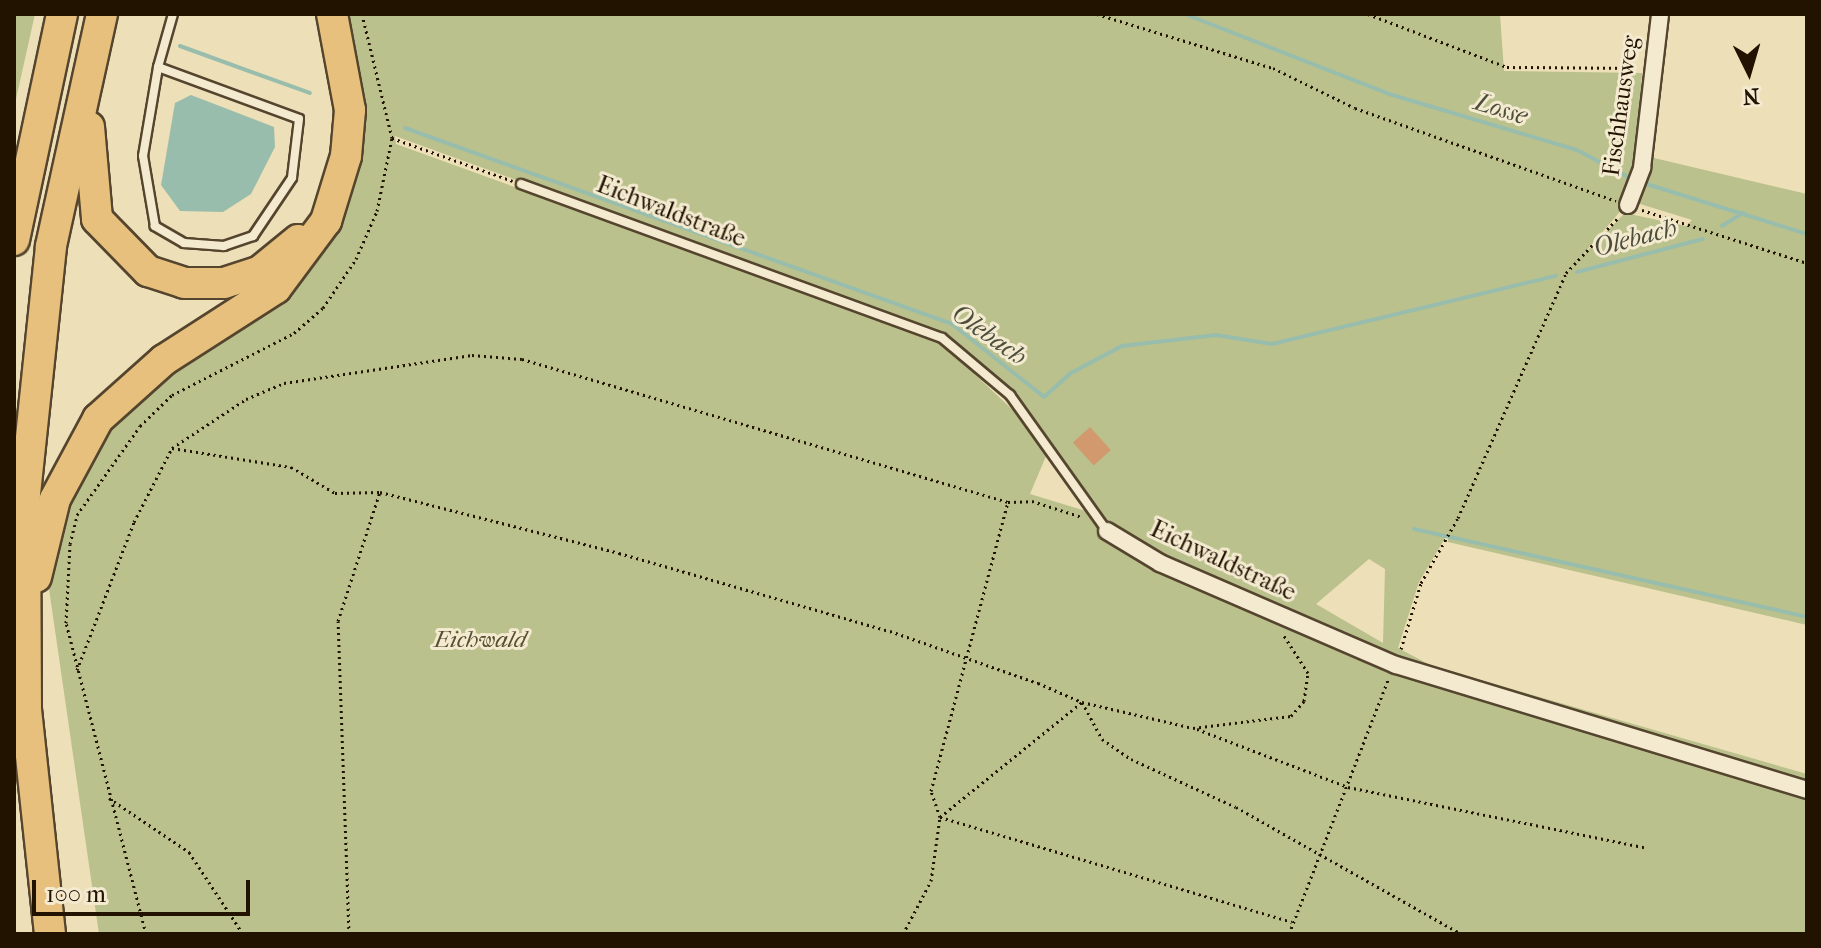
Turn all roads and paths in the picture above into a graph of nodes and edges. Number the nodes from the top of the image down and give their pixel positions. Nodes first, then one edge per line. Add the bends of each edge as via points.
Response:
1 (62, 14) edge
2 (102, 14) edge
3 (173, 14) edge
4 (321, 14) edge
5 (332, 14) edge
6 (362, 14) edge
7 (1097, 14) edge
8 (1368, 14) edge
9 (1660, 14) edge
10 (158, 67) junction
11 (1649, 69) junction
12 (392, 138) junction
13 (521, 184) joint
14 (1628, 205) junction
15 (14, 240) edge
16 (1807, 263) edge
17 (172, 448) junction
18 (380, 492) junction
19 (1008, 502) junction
20 (1107, 531) junction
21 (1275, 612) junction
22 (23, 638) junction
23 (963, 659) junction
24 (1396, 665) junction
25 (77, 670) junction
26 (1082, 702) junction
27 (1193, 728) junction
28 (1348, 787) junction
29 (1807, 790) edge
30 (109, 798) junction
31 (940, 817) junction
32 (1644, 847) dead end
33 (1316, 855) junction
34 (1293, 922) junction
35 (50, 934) edge
36 (146, 934) edge
37 (243, 934) edge
38 (349, 934) edge
39 (903, 934) edge
40 (1289, 934) edge
41 (1461, 934) edge

1 - 15 highway
2 - 4 highway via 87,141 97,219 148,271 203,284 242,279 276,262 302,236 323,196 340,110
2 - 22 highway via 62,183 34,362
3 - 10 lane
5 - 22 highway via 350,110 341,178 326,221 276,288 141,377 83,440 55,499
6 - 12 path
7 - 14 path via 1273,68 1355,108
8 - 11 path via 1507,67
9 - 11 street, Fischhausweg
10 - 10 lane via 299,119 292,178 253,236 224,246 184,243 155,226 143,156
11 - 14 street, Fischhausweg via 1642,168
12 - 13 path
12 - 25 path via 377,211 323,308 294,333 172,395 118,452 77,515 65,575
13 - 20 lane, Eichwaldstraße via 942,338 1010,395
14 - 16 path
14 - 24 path via 1566,273 1446,541 1421,583
17 - 18 path via 291,467 335,493
17 - 19 path via 246,399 284,383 472,355 579,371
17 - 25 path via 134,522
18 - 23 path via 705,578
18 - 38 path via 338,621
19 - 20 path via 1066,508
19 - 23 path
20 - 21 street, Eichwaldstraße via 1160,563
21 - 24 street, Eichwaldstraße
21 - 27 path via 1308,673 1304,701 1291,716
22 - 35 highway
23 - 26 path
23 - 31 path via 931,791
24 - 28 path
24 - 29 street, Eichwaldstraße
25 - 30 path
26 - 27 path
26 - 31 path
26 - 33 path via 1102,739 1131,759 1236,807
27 - 28 path
28 - 32 path
28 - 33 path
30 - 36 path
30 - 37 path via 189,852
31 - 34 path
31 - 39 path via 931,881
33 - 34 path
33 - 41 path
34 - 40 path

